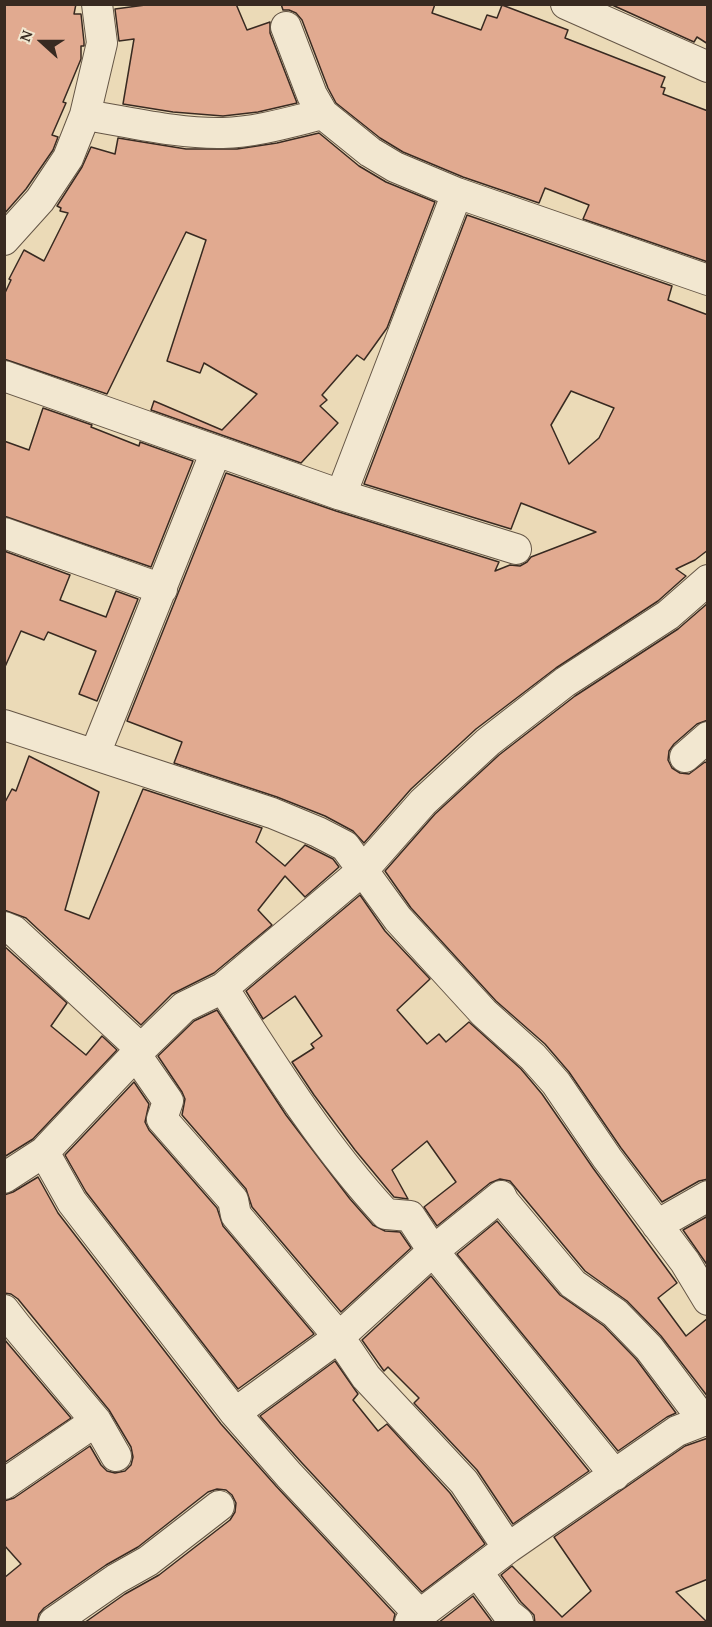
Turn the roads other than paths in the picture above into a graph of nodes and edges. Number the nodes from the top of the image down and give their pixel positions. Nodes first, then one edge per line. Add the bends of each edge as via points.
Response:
1 (97, 4) edge
2 (567, 4) edge
3 (286, 27) dead end
4 (708, 67) edge
5 (323, 114) junction
6 (85, 115) junction
7 (457, 193) junction
8 (4, 240) edge
9 (708, 280) edge
10 (4, 376) edge
11 (216, 451) junction
12 (341, 495) junction
13 (4, 533) edge
14 (516, 549) dead end
15 (708, 580) edge
16 (162, 589) junction
17 (4, 725) edge
18 (708, 737) edge
19 (95, 754) junction
20 (685, 757) dead end
21 (363, 870) junction
22 (4, 927) edge
23 (222, 988) junction
24 (139, 1052) junction
25 (44, 1152) junction
26 (4, 1178) edge
27 (708, 1196) edge
28 (657, 1224) junction
29 (433, 1251) junction
30 (708, 1300) edge
31 (4, 1310) edge
32 (339, 1336) junction
33 (235, 1413) junction
34 (706, 1420) edge
35 (96, 1421) junction
36 (116, 1456) dead end
37 (615, 1475) junction
38 (4, 1484) edge
39 (219, 1506) dead end
40 (508, 1548) junction
41 (478, 1573) junction
42 (415, 1619) edge
43 (54, 1623) edge
44 (518, 1623) edge

1 - 6 street via 102,43
2 - 4 street
3 - 5 street
5 - 6 street via 223,133
5 - 7 street via 395,167
6 - 8 street via 68,158 40,200
7 - 9 street
7 - 12 street
10 - 11 street
11 - 12 street
11 - 16 street
12 - 14 street
13 - 16 street
15 - 21 street via 668,615 565,682 488,742 423,802
16 - 19 street
17 - 19 street
18 - 20 street
19 - 21 street via 318,832 345,846
21 - 23 street
21 - 28 street via 398,919 484,1013 556,1083
22 - 24 street via 14,931
23 - 24 street via 183,1007
23 - 29 street via 353,1179 386,1214 410,1216
24 - 25 street
24 - 32 street via 168,1101 162,1119 233,1200 236,1215
25 - 26 street
25 - 33 street via 72,1202
27 - 28 street
28 - 30 street
29 - 32 street
29 - 34 street via 501,1196 573,1284 615,1312 649,1348
29 - 37 street
31 - 35 street
32 - 33 street
32 - 40 street via 366,1377 464,1482
33 - 42 street
34 - 37 street via 677,1431
35 - 36 street
35 - 38 street
37 - 40 street
39 - 43 street via 148,1561
40 - 41 street
41 - 42 street
41 - 44 street

